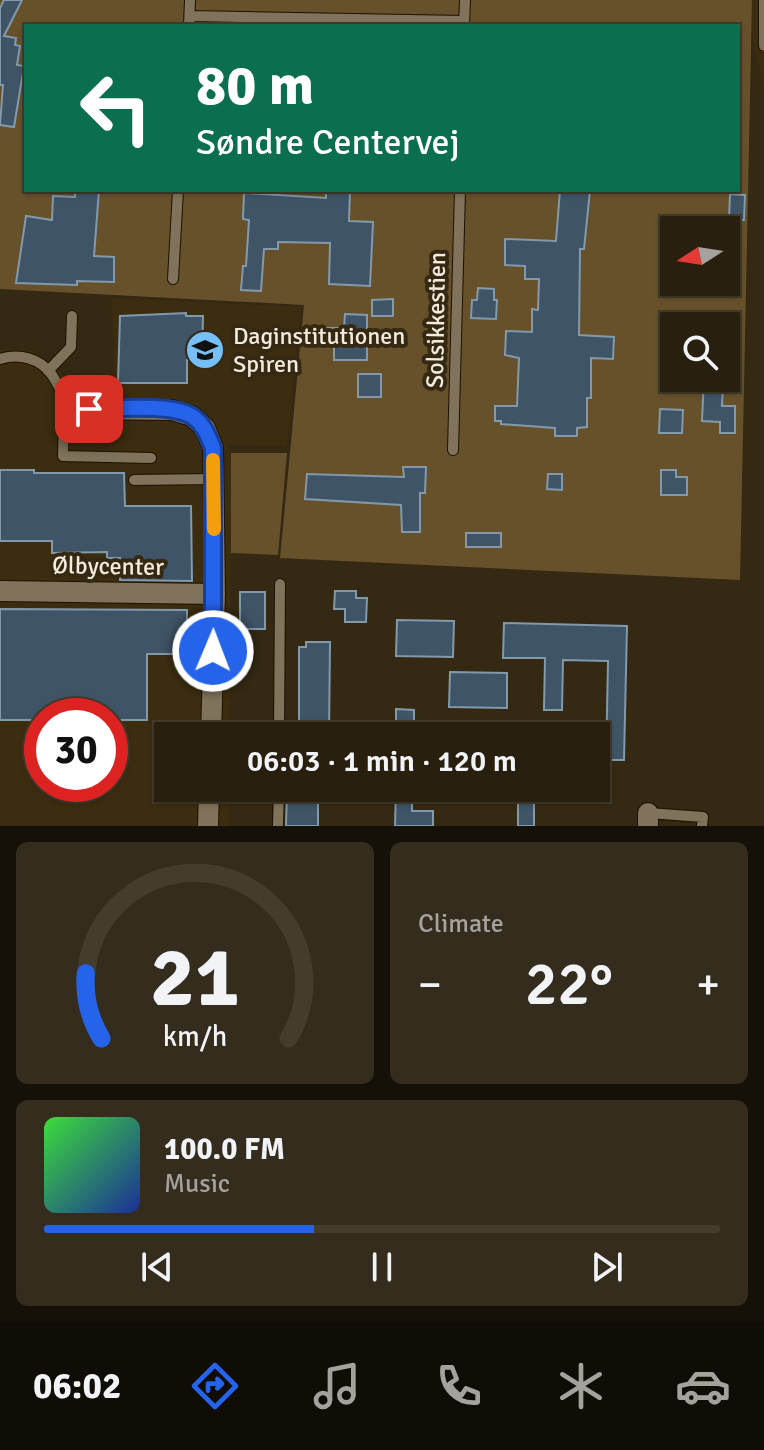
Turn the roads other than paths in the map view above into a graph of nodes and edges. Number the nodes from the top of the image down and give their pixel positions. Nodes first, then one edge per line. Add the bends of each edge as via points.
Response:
1 (190, 0) edge
2 (465, 0) edge
3 (764, 0) edge
4 (189, 21) edge
5 (464, 24) edge
6 (764, 46) edge
7 (178, 192) edge
8 (460, 192) edge
9 (173, 279) dead end
10 (72, 316) dead end
11 (0, 359) edge
12 (48, 371) junction
13 (70, 402) junction
14 (453, 450) dead end
15 (151, 458) dead end
16 (213, 479) junction
17 (134, 480) dead end
18 (280, 584) dead end
19 (0, 591) edge
20 (215, 594) junction
21 (211, 722) edge
22 (279, 722) edge
23 (209, 802) edge
24 (279, 802) edge
25 (648, 820) edge
26 (208, 826) edge
27 (278, 826) edge
28 (702, 826) edge

1 - 4 lane
2 - 5 lane
3 - 6 lane
4 - 5 lane
7 - 9 lane
8 - 14 lane, Solsikkestien
10 - 12 lane via 71,347
11 - 12 lane via 22,356
12 - 13 lane
13 - 15 lane via 64,416 63,456
13 - 16 street via 89,409 172,410 192,416 205,428 213,448
16 - 17 lane
16 - 20 street
18 - 22 lane
19 - 20 street, Ølbycenter
20 - 21 street
23 - 26 street
24 - 27 lane
25 - 28 lane via 703,817

